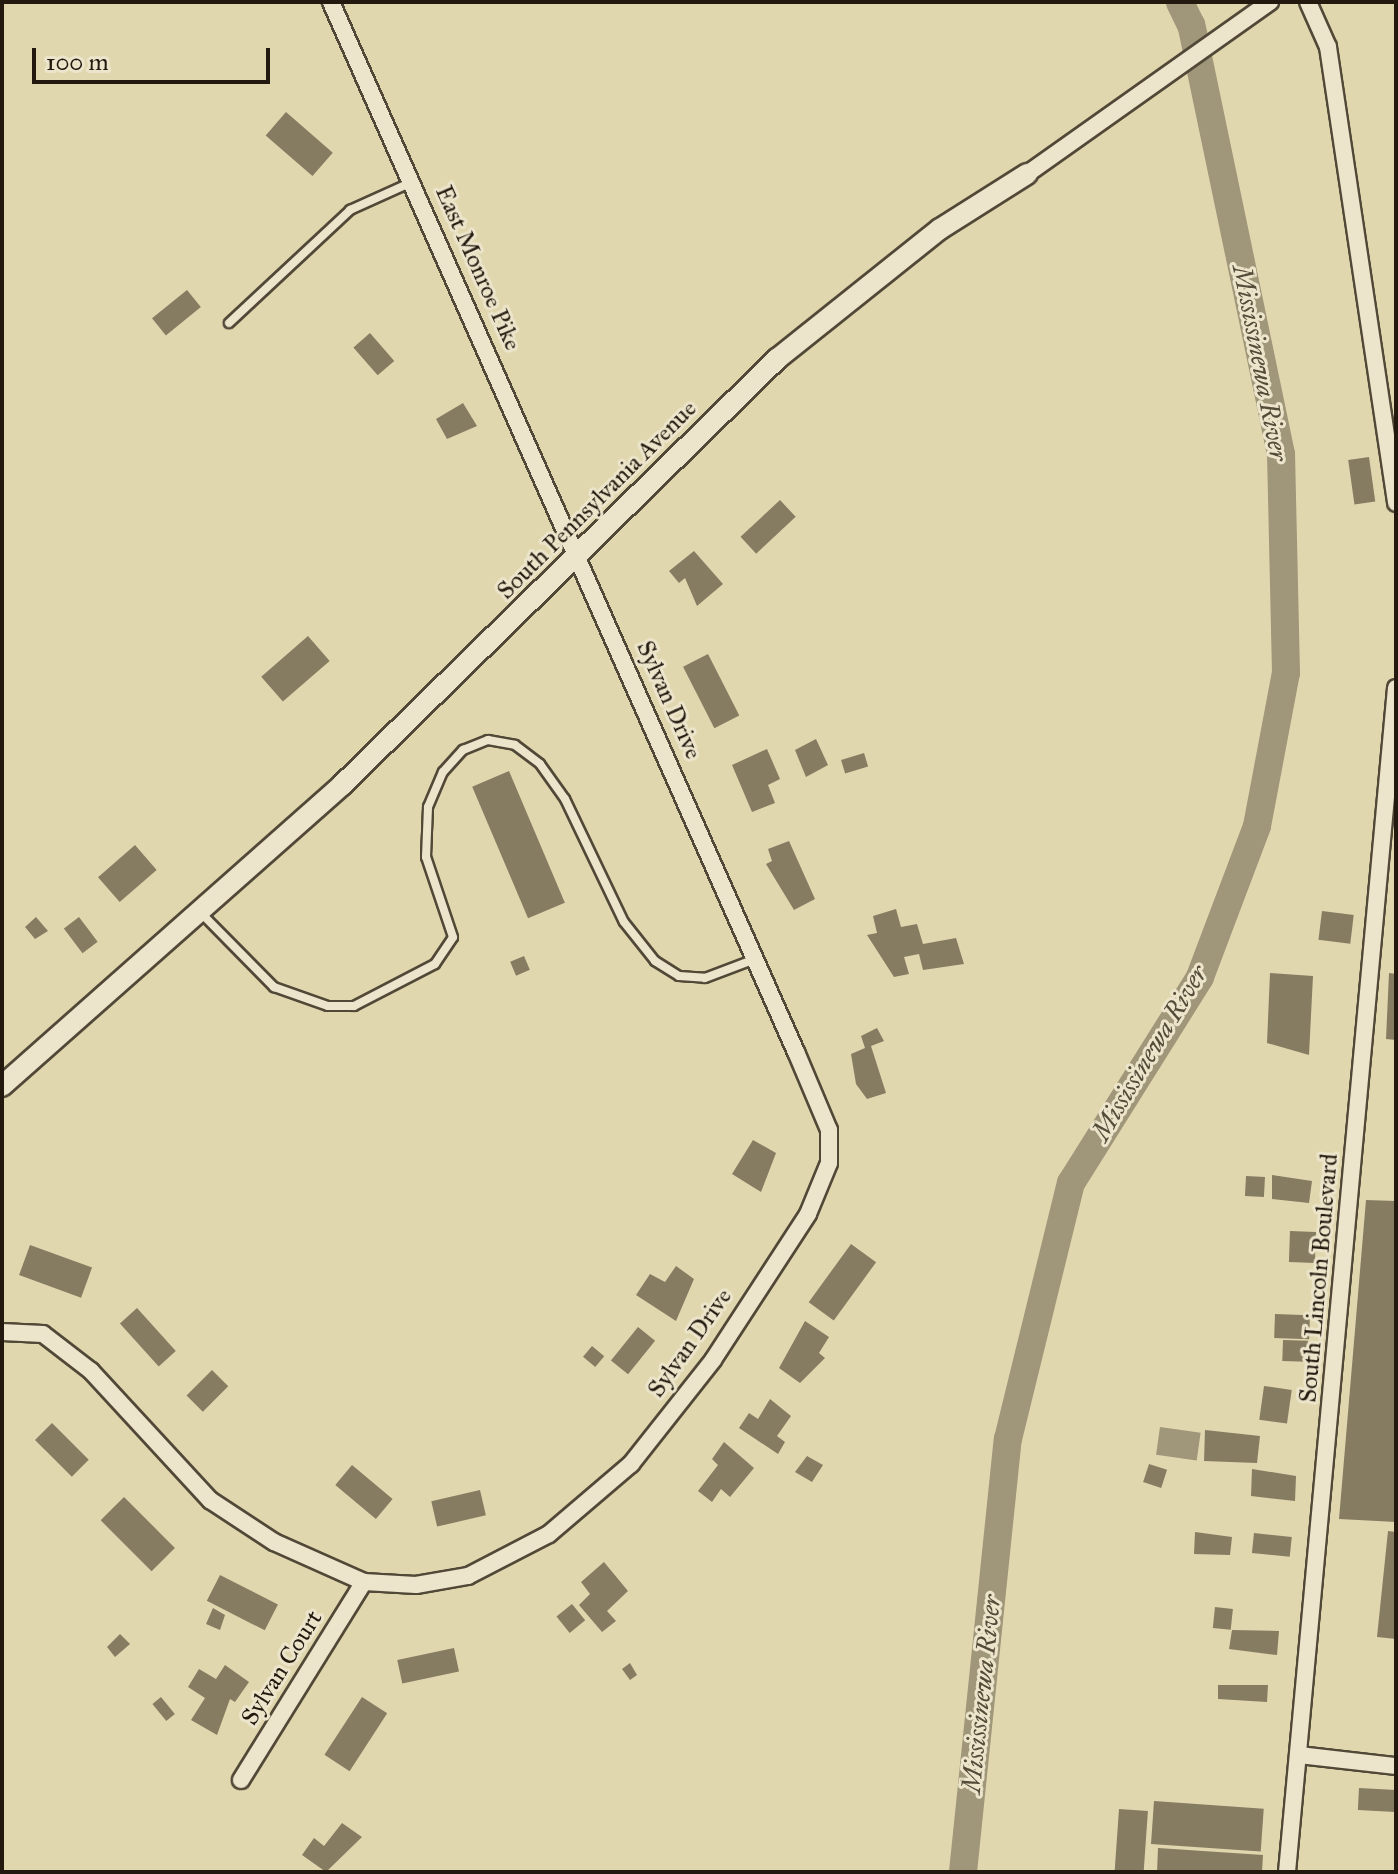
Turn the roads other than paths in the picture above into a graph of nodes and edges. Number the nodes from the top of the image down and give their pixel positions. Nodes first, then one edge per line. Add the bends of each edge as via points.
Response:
1 (331, 2) edge
2 (1308, 2) edge
3 (1269, 3) edge
4 (1027, 174) joint
5 (413, 181) junction
6 (229, 323) dead end
7 (1396, 503) edge
8 (580, 554) junction
9 (1396, 688) edge
10 (1395, 728) edge
11 (202, 914) junction
12 (756, 959) junction
13 (2, 1086) edge
14 (2, 1332) edge
15 (364, 1582) junction
16 (1299, 1755) junction
17 (1396, 1766) edge
18 (241, 1780) dead end
19 (1287, 1872) edge

1 - 5 street, East Monroe Pike
2 - 7 street via 1328,47
3 - 4 street, South Pennsylvania Avenue
4 - 8 street, South Pennsylvania Avenue via 836,306
5 - 6 lane via 350,210
5 - 8 street, East Monroe Pike
8 - 11 street, South Pennsylvania Avenue
8 - 12 street, Sylvan Drive
9 - 10 street, South Lincoln Boulevard
10 - 16 street, South Lincoln Boulevard
11 - 12 lane via 274,987 328,1006 354,1006 435,964 453,937 426,857 428,807 443,772 463,750 488,740 515,745 540,764 565,799 624,922 655,961 679,976 705,978
11 - 13 street, South Pennsylvania Avenue
12 - 15 street, Sylvan Drive via 829,1130 829,1163 808,1214 713,1360 631,1464 549,1534 468,1576 416,1585
14 - 15 street, Sylvan Drive via 43,1334 91,1371 210,1500 274,1542
15 - 18 street, Sylvan Court
16 - 17 street
16 - 19 street, South Lincoln Boulevard

